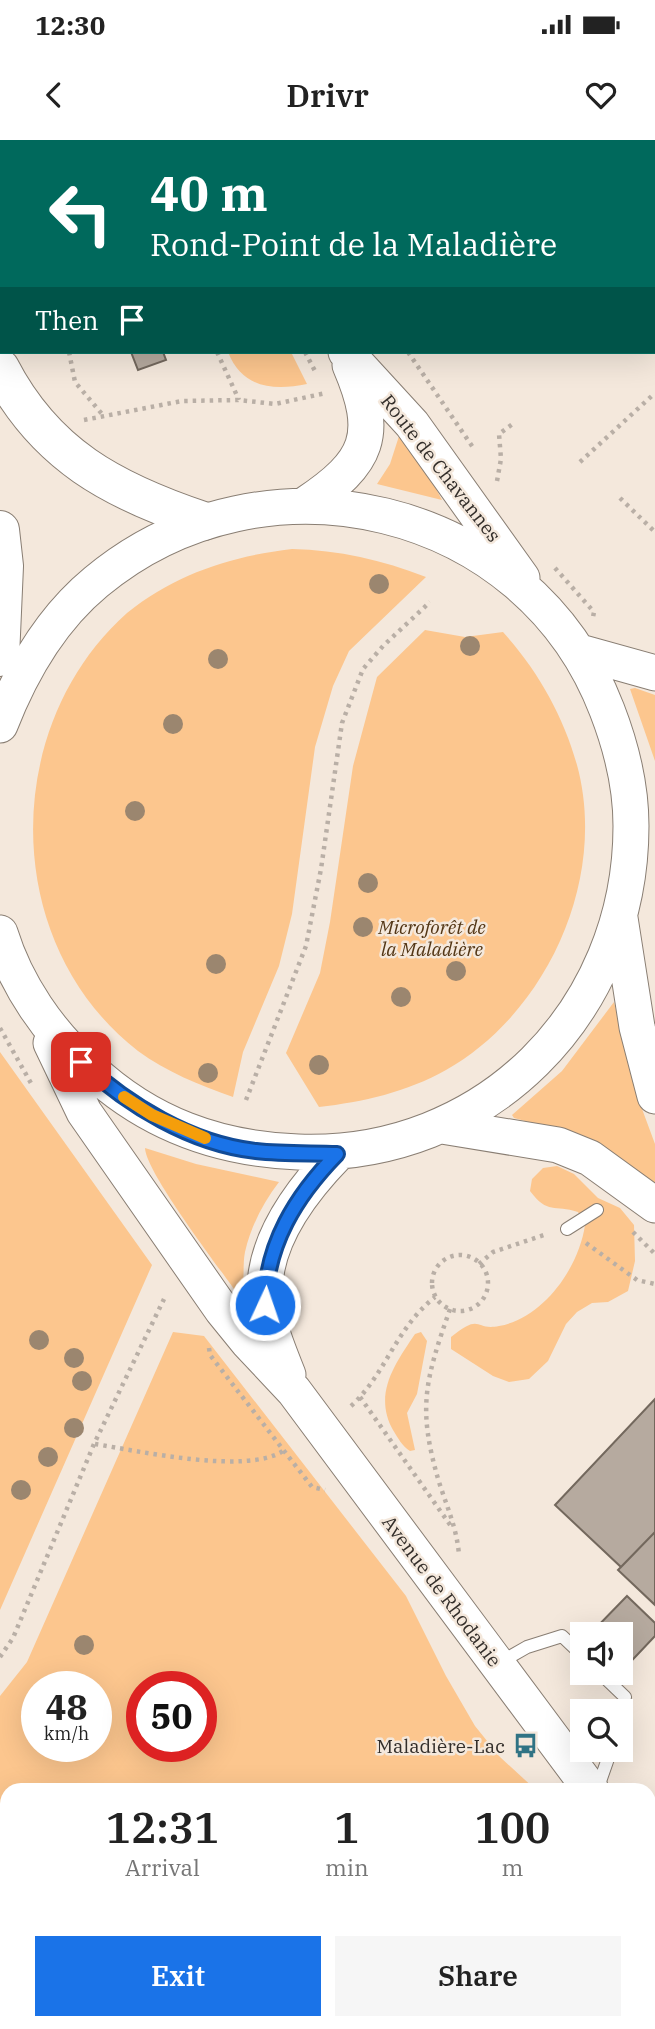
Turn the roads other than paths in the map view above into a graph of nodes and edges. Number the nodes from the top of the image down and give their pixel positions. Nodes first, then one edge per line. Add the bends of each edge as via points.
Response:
1 (346, 354) edge
2 (347, 354) edge
3 (0, 368) edge
4 (306, 504) junction
5 (203, 521) junction
6 (0, 530) edge
7 (529, 590) junction
8 (580, 652) junction
9 (0, 657) edge
10 (655, 673) edge
11 (0, 725) edge
12 (655, 791) edge
13 (632, 820) junction
14 (620, 917) junction
15 (0, 933) edge
16 (30, 999) junction
17 (655, 1096) edge
18 (442, 1126) junction
19 (337, 1154) junction
20 (655, 1205) edge
21 (597, 1210) dead end
22 (567, 1228) road end
23 (294, 1391) junction
24 (570, 1644) edge
25 (498, 1664) junction
26 (613, 1685) edge
27 (624, 1699) edge
28 (606, 1762) edge
29 (585, 1783) edge
30 (599, 1783) edge

1 - 4 main road, Route de Chavannes via 365,398 365,440 348,473
2 - 7 main road, Route de Chavannes via 412,424
3 - 5 highway via 38,427 75,460 122,489
4 - 5 main road via 271,506
4 - 7 main road via 369,511 418,525 460,544
5 - 11 main road via 146,547 95,583 52,628 18,680
6 - 9 highway via 4,566
7 - 8 main road
8 - 10 main road
8 - 13 main road via 620,745
12 - 13 main road
13 - 14 main road via 630,868
14 - 17 main road via 637,1027
14 - 18 main road via 598,975 543,1055 503,1090
15 - 16 main road
16 - 19 main road via 67,1049 110,1088 152,1115 198,1136 254,1151
16 - 23 main road, Avenue de Rhodanie via 84,1112 222,1310
18 - 19 main road via 371,1149
18 - 20 main road via 558,1145 590,1158
19 - 23 main road, Avenue de Rhodanie via 294,1204 266,1274 265,1305 272,1335
21 - 22 lane
23 - 25 main road, Avenue de Rhodanie
24 - 25 lane via 562,1636 527,1647
25 - 29 main road, Avenue de Rhodanie
26 - 27 lane
28 - 30 lane

